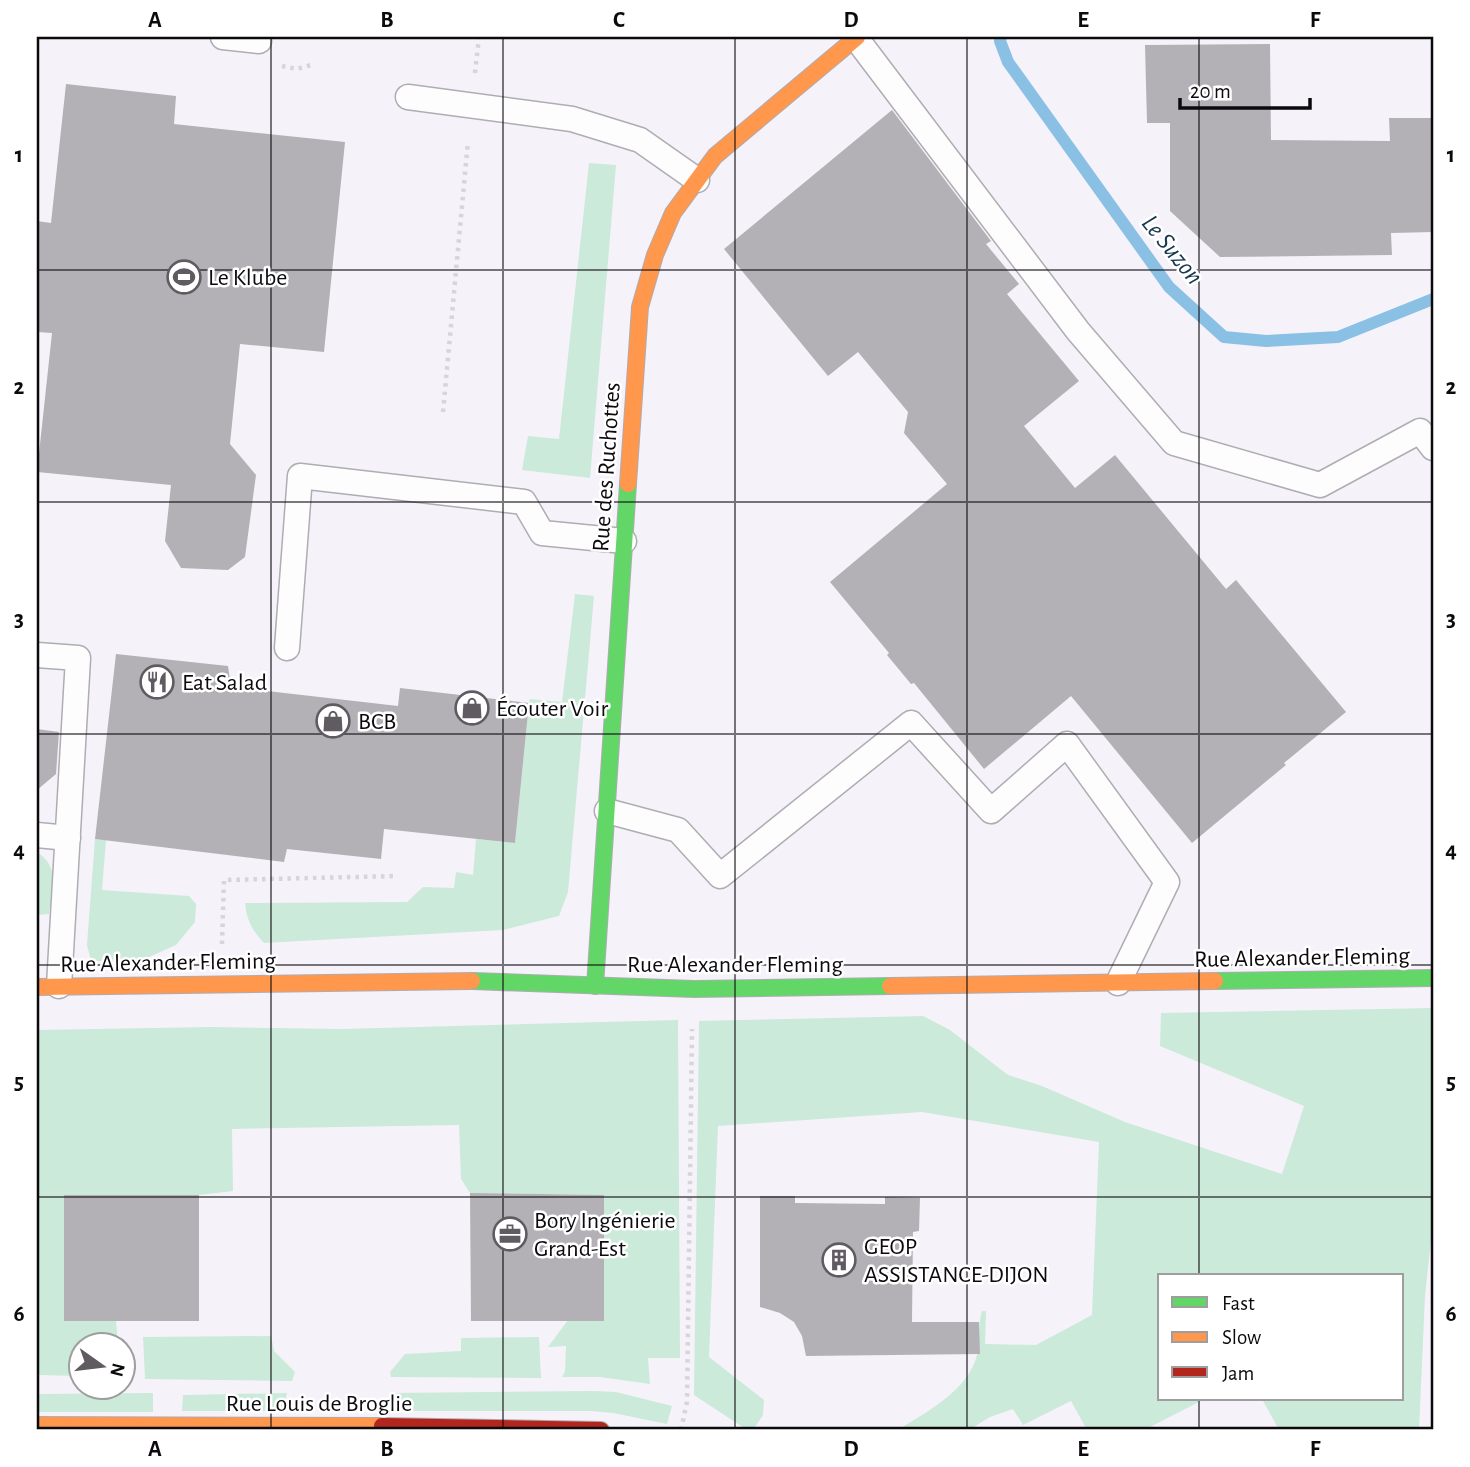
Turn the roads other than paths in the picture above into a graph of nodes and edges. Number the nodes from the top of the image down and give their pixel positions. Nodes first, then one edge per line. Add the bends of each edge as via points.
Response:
1 (223, 37) edge
2 (856, 37) edge
3 (260, 41) dead end
4 (408, 97) dead end
5 (697, 180) junction
6 (1433, 448) edge
7 (624, 541) junction
8 (287, 648) dead end
9 (37, 654) edge
10 (607, 811) junction
11 (37, 835) edge
12 (68, 838) junction
13 (1433, 978) edge
14 (1118, 983) junction
15 (48, 986) edge
16 (595, 986) junction
17 (37, 1425) edge
18 (58, 1427) edge
19 (601, 1430) edge

1 - 3 lane
2 - 5 street, Rue des Ruchottes via 715,156
2 - 6 lane via 1078,331 1174,443 1320,485 1420,431
4 - 5 lane via 572,119 640,140
5 - 7 street, Rue des Ruchottes via 673,213 640,307
7 - 8 lane via 542,533 524,502 300,476
7 - 10 street, Rue des Ruchottes
9 - 12 lane via 78,658
10 - 14 lane via 678,830 720,876 911,723 992,811 1067,744 1167,882
10 - 16 street, Rue des Ruchottes
11 - 12 lane
12 - 15 lane
13 - 14 street, Rue Alexander Fleming
14 - 16 street, Rue Alexander Fleming via 694,989
15 - 16 street, Rue Alexander Fleming via 438,980
17 - 18 street, Rue Louis de Broglie
18 - 19 street, Rue Louis de Broglie

